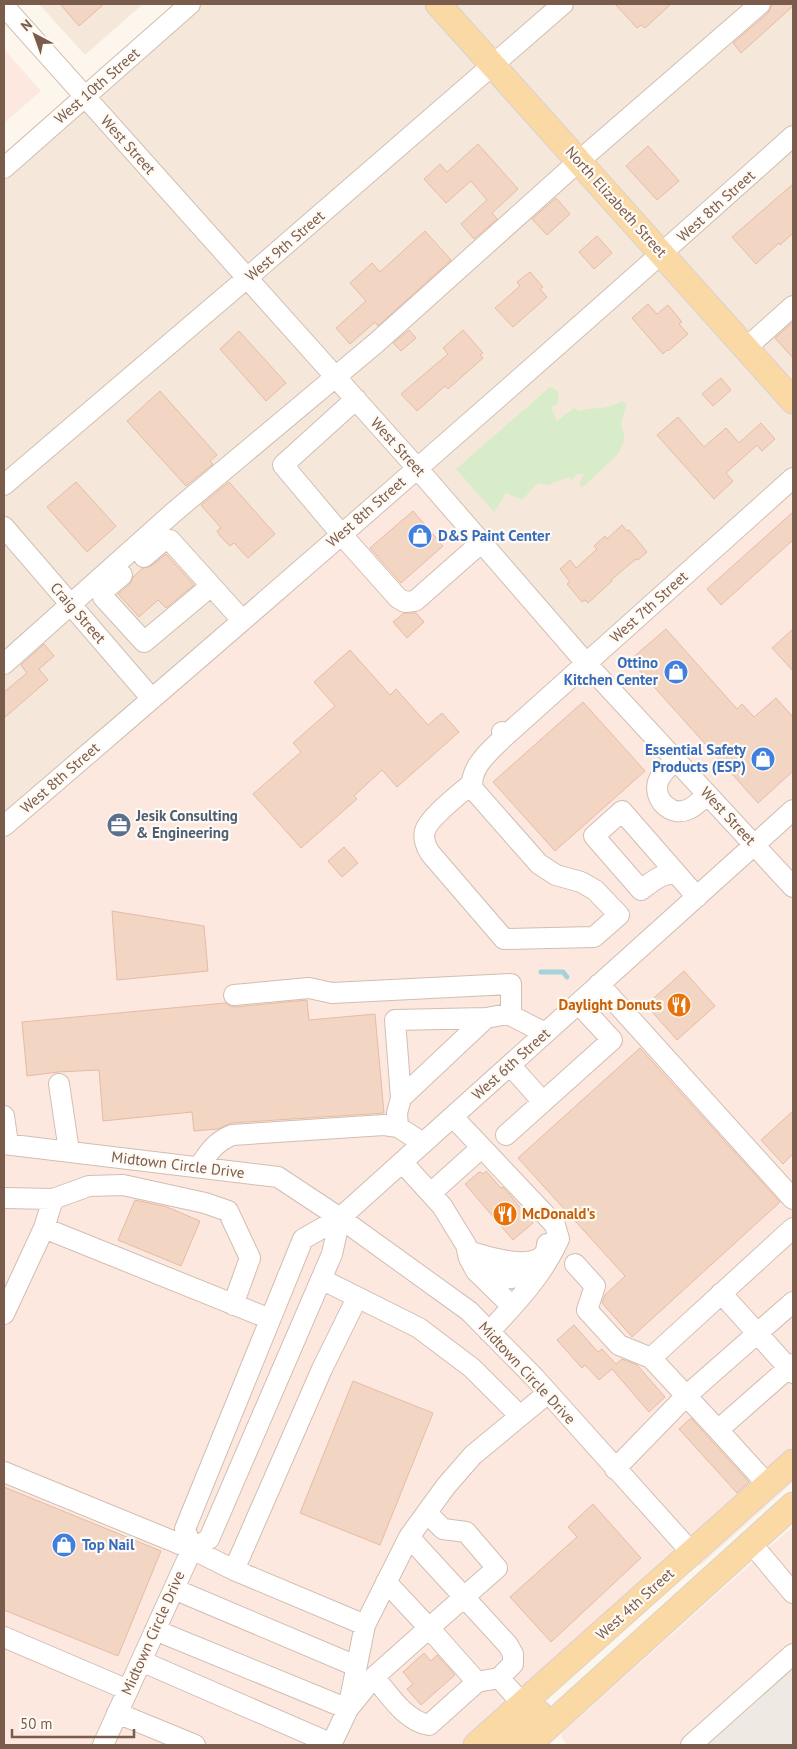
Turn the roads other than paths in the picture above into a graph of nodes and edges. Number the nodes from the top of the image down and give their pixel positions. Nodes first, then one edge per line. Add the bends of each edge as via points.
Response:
1 (190, 4) edge
2 (438, 4) edge
3 (563, 4) edge
4 (760, 4) edge
5 (4, 6) edge
6 (494, 65) junction
7 (86, 97) junction
8 (793, 136) edge
9 (579, 161) junction
10 (4, 168) edge
11 (662, 254) junction
12 (248, 278) junction
13 (793, 306) edge
14 (746, 348) junction
15 (335, 376) junction
16 (356, 399) junction
17 (793, 401) edge
18 (417, 468) junction
19 (793, 478) edge
20 (4, 485) edge
21 (4, 527) edge
22 (341, 534) junction
23 (482, 542) junction
24 (211, 586) junction
25 (71, 605) junction
26 (242, 620) junction
27 (144, 642) junction
28 (121, 663) junction
29 (586, 663) junction
30 (4, 664) edge
31 (152, 699) junction
32 (676, 760) junction
33 (471, 784) junction
34 (707, 794) junction
35 (793, 810) edge
36 (4, 826) edge
37 (754, 845) junction
38 (677, 874) dead end
39 (793, 887) edge
40 (697, 896) junction
41 (599, 984) junction
42 (392, 990) junction
43 (234, 995) dead end
44 (578, 1003) junction
45 (511, 1016) junction
46 (486, 1018) junction
47 (395, 1020) junction
48 (545, 1033) junction
49 (510, 1065) junction
50 (59, 1084) dead end
51 (402, 1098) junction
52 (543, 1102) junction
53 (4, 1116) edge
54 (453, 1117) junction
55 (398, 1127) junction
56 (506, 1135) dead end
57 (423, 1143) junction
58 (6, 1144) edge
59 (483, 1150) junction
60 (69, 1151) junction
61 (402, 1162) junction
62 (199, 1167) junction
63 (430, 1193) junction
64 (791, 1193) edge
65 (4, 1198) edge
66 (53, 1199) junction
67 (340, 1218) junction
68 (44, 1228) junction
69 (793, 1228) edge
70 (473, 1252) junction
71 (575, 1264) dead end
72 (321, 1279) junction
73 (721, 1293) junction
74 (357, 1298) junction
75 (793, 1302) edge
76 (234, 1305) junction
77 (512, 1306) junction
78 (4, 1314) edge
79 (270, 1319) junction
80 (489, 1332) junction
81 (758, 1334) junction
82 (651, 1358) junction
83 (792, 1369) edge
84 (548, 1393) junction
85 (686, 1396) junction
86 (520, 1416) junction
87 (718, 1430) junction
88 (793, 1462) edge
89 (615, 1468) junction
90 (4, 1472) edge
91 (768, 1485) junction
92 (793, 1505) edge
93 (427, 1513) junction
94 (409, 1537) junction
95 (751, 1543) junction
96 (192, 1549) junction
97 (692, 1553) junction
98 (234, 1570) junction
99 (386, 1582) junction
100 (174, 1589) junction
101 (793, 1593) edge
102 (464, 1597) junction
103 (365, 1625) junction
104 (429, 1628) junction
105 (155, 1630) junction
106 (4, 1638) edge
107 (793, 1654) edge
108 (141, 1661) junction
109 (356, 1666) junction
110 (374, 1677) junction
111 (499, 1678) junction
112 (477, 1682) junction
113 (128, 1690) junction
114 (523, 1704) junction
115 (348, 1709) junction
116 (117, 1713) junction
117 (532, 1744) edge
118 (103, 1745) edge
119 (195, 1745) edge
120 (331, 1745) edge
121 (476, 1745) edge
122 (503, 1745) edge
123 (691, 1745) edge

1 - 7 street, West 10th Street
2 - 6 main road, North Elizabeth Street
3 - 6 street, West 9th Street
4 - 9 street
5 - 7 street, West Street
6 - 9 main road, North Elizabeth Street
6 - 12 street, West 9th Street
7 - 10 street, West 10th Street
7 - 12 street, West Street
8 - 11 street, West 8th Street
9 - 11 main road, North Elizabeth Street
9 - 15 street
11 - 14 main road, North Elizabeth Street
11 - 18 street, West 8th Street
12 - 15 street, West Street
12 - 20 street, West 9th Street
13 - 14 street
14 - 17 main road, North Elizabeth Street
15 - 16 street, West Street
15 - 25 street via 174,512
16 - 18 street, West Street
16 - 22 street via 284,465
18 - 22 street, West 8th Street
18 - 23 street, West Street
19 - 29 street, West 7th Street
21 - 25 street, Craig Street
22 - 23 street via 398,598 406,602 414,601
22 - 26 street, West 8th Street
23 - 29 street, West Street
24 - 26 street
24 - 27 street
24 - 27 street via 170,540 164,540 103,592 103,597
25 - 28 street, Craig Street
25 - 30 street
26 - 31 street, West 8th Street
27 - 28 street
28 - 31 street, Craig Street
29 - 32 street, West Street
29 - 33 street, West 7th Street via 503,735 475,770
31 - 36 street, West 8th Street
32 - 34 street, West Street
32 - 34 street via 659,780 657,789 658,797 668,808 677,812 688,810
33 - 33 street via 539,864 556,875 595,890 618,916 594,937 504,939 426,846 428,824
34 - 37 street, West Street
35 - 37 street, West 6th Street
37 - 39 street, West Street
37 - 40 street, West 6th Street
38 - 40 street
40 - 41 street, West 6th Street
41 - 44 street, West 6th Street
41 - 64 street
42 - 43 street via 332,993 309,988
42 - 45 street via 511,984
42 - 47 street
44 - 48 street, West 6th Street
44 - 52 street via 612,1040
45 - 46 street
45 - 48 street
46 - 47 street
46 - 51 street
47 - 51 street
48 - 49 street, West 6th Street
49 - 52 street
49 - 54 street, West 6th Street
50 - 60 street
51 - 55 street via 397,1114
52 - 56 street
53 - 58 street
54 - 57 street, West 6th Street
54 - 59 street
55 - 57 street
55 - 62 street via 384,1125 232,1135 213,1146
57 - 61 street, West 6th Street
58 - 60 street, Midtown Circle Drive
59 - 63 street
59 - 70 street via 488,1167 540,1224 547,1247 542,1256 525,1270 504,1279
59 - 77 street via 555,1225 559,1239 541,1273
60 - 62 street, Midtown Circle Drive
61 - 63 street
61 - 67 street, West 6th Street
62 - 67 street, Midtown Circle Drive via 278,1177
63 - 70 street
65 - 66 street
66 - 68 street
66 - 76 street via 89,1186 123,1185 228,1211 250,1258
67 - 72 street, Midtown Circle Drive via 332,1254
67 - 79 street via 303,1239
67 - 80 street, Midtown Circle Drive via 469,1311
68 - 76 street
68 - 78 street
69 - 73 street
70 - 77 street via 476,1271
71 - 82 street via 595,1286 587,1310 619,1345
72 - 74 street
72 - 96 street, Midtown Circle Drive via 209,1539
73 - 81 street
73 - 82 street
74 - 86 street via 419,1328 472,1368
74 - 98 street via 322,1369
75 - 81 street
76 - 79 street
77 - 80 street
79 - 96 street via 185,1529
80 - 84 street, Midtown Circle Drive
81 - 83 street
81 - 85 street
82 - 85 street
83 - 87 street
84 - 86 street
84 - 89 street, Midtown Circle Drive
85 - 87 street
85 - 89 street
86 - 93 street via 474,1455
87 - 91 street
88 - 91 main road, West 4th Street
89 - 97 street, Midtown Circle Drive
90 - 96 street
91 - 97 main road, West 4th Street
92 - 95 main road
93 - 94 street
93 - 102 street via 443,1529 466,1532 497,1568
94 - 99 street
94 - 102 street
95 - 101 street
95 - 117 main road
96 - 98 street
96 - 100 street, Midtown Circle Drive
97 - 114 main road, West 4th Street
97 - 122 main road via 691,1576
98 - 103 street
99 - 103 street
99 - 104 street
100 - 105 street, Midtown Circle Drive
100 - 109 street
102 - 104 street
102 - 111 street via 513,1654 513,1664
103 - 109 street
104 - 110 street
104 - 112 street
105 - 108 street, Midtown Circle Drive
105 - 115 street
106 - 113 street
107 - 123 street
108 - 113 street, Midtown Circle Drive
108 - 120 street
109 - 115 street
110 - 112 street via 410,1718 428,1725
110 - 115 street
111 - 112 street
111 - 114 street
113 - 116 street, Midtown Circle Drive
114 - 121 main road, West 4th Street
115 - 120 street
116 - 118 street, Midtown Circle Drive
116 - 119 street

